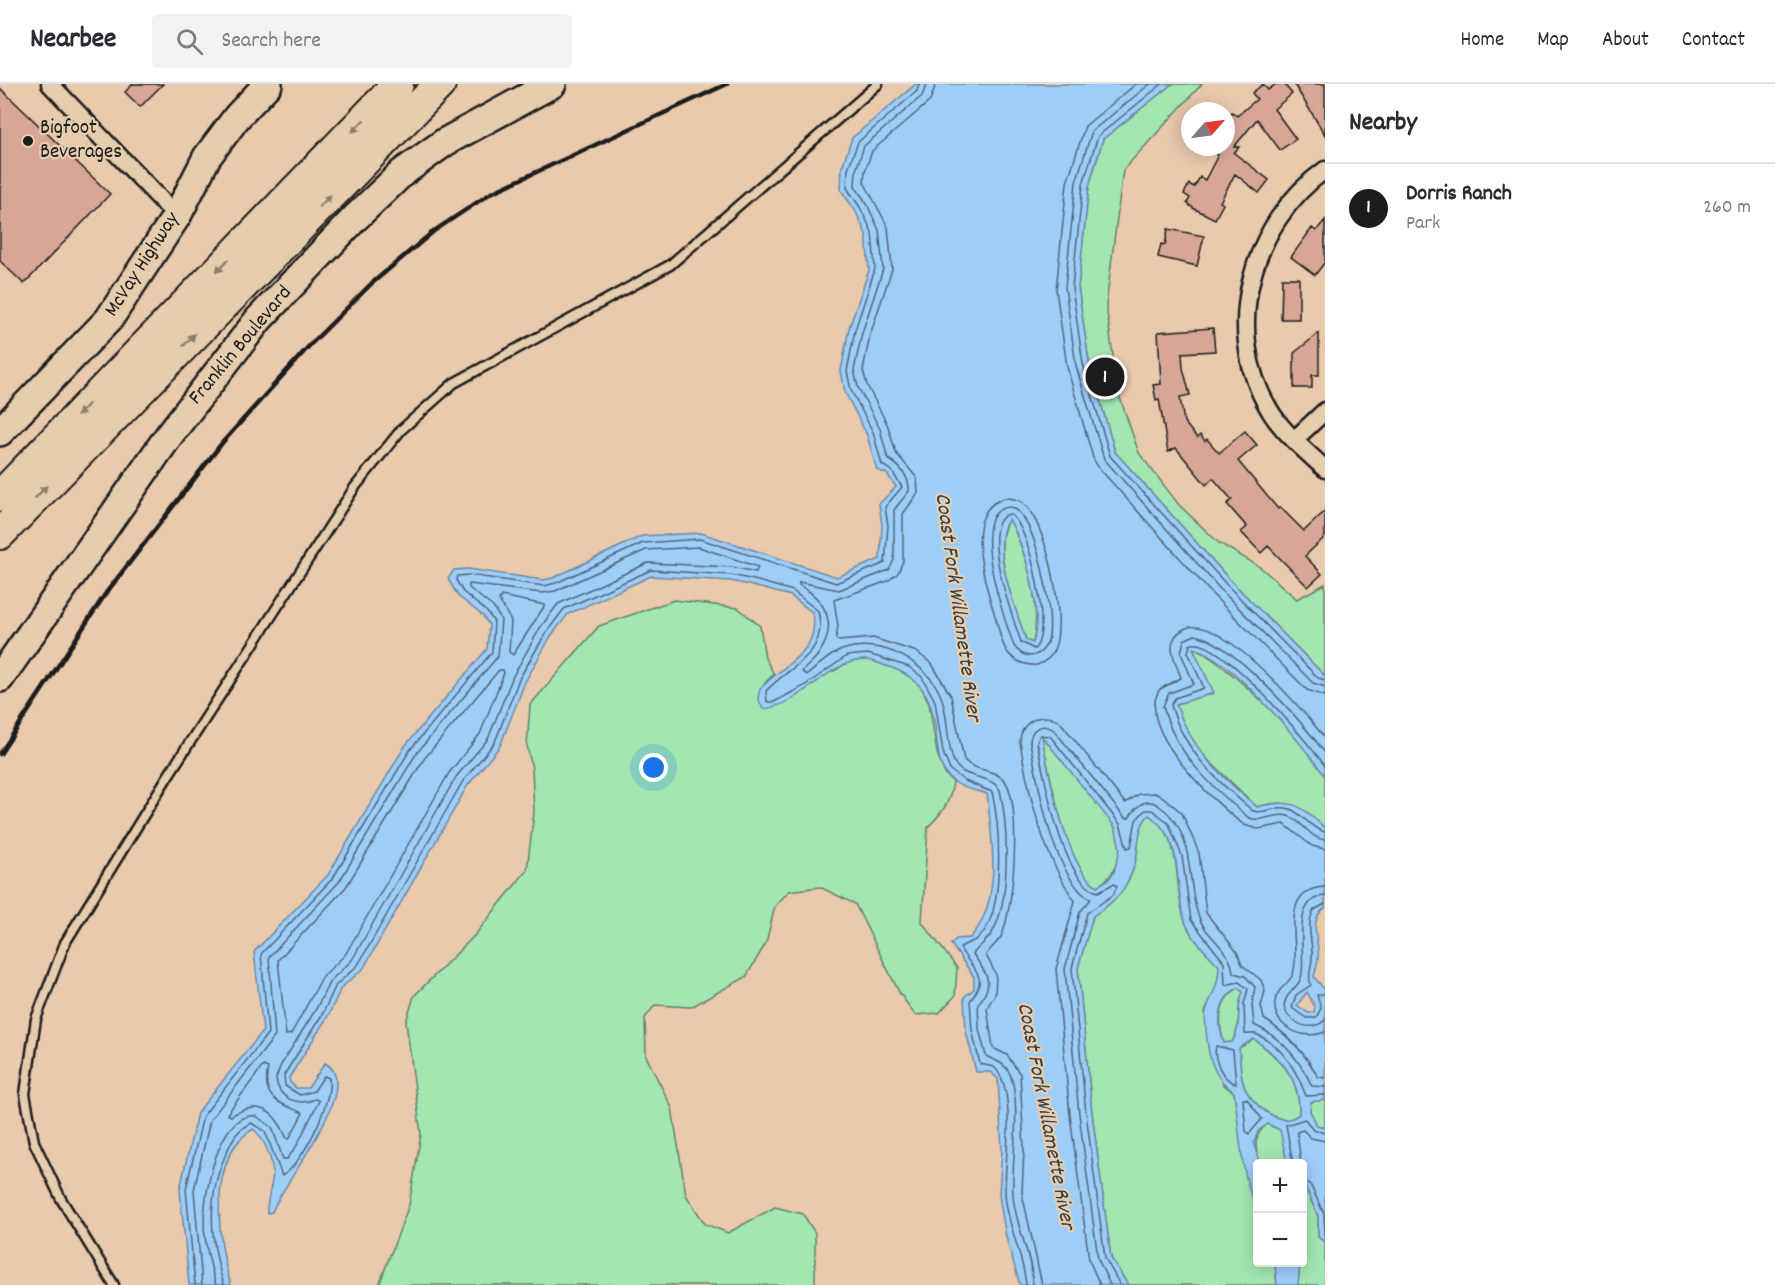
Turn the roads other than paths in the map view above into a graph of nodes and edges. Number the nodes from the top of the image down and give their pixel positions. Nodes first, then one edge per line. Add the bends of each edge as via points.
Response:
1 (50, 84) edge
2 (268, 84) edge
3 (398, 84) edge
4 (440, 84) edge
5 (552, 84) edge
6 (878, 84) edge
7 (1325, 171) edge
8 (178, 214) junction
9 (1325, 411) edge
10 (0, 432) edge
11 (1294, 440) junction
12 (1325, 469) edge
13 (0, 496) edge
14 (0, 534) edge
15 (0, 678) edge
16 (114, 1285) edge

1 - 8 street
2 - 8 main road, McVay Highway via 207,157
3 -> 13 highway
14 -> 4 highway
5 - 15 main road, Franklin Boulevard via 445,142 402,173 259,319 170,434
6 - 16 lane via 670,266 454,383 401,430 355,487 168,776 65,943 36,1019 25,1094 34,1142 61,1199
7 - 11 street via 1281,212 1263,244 1249,284 1246,327 1252,369 1269,409
8 - 10 main road, McVay Highway via 109,319
9 - 11 street
11 - 12 street

